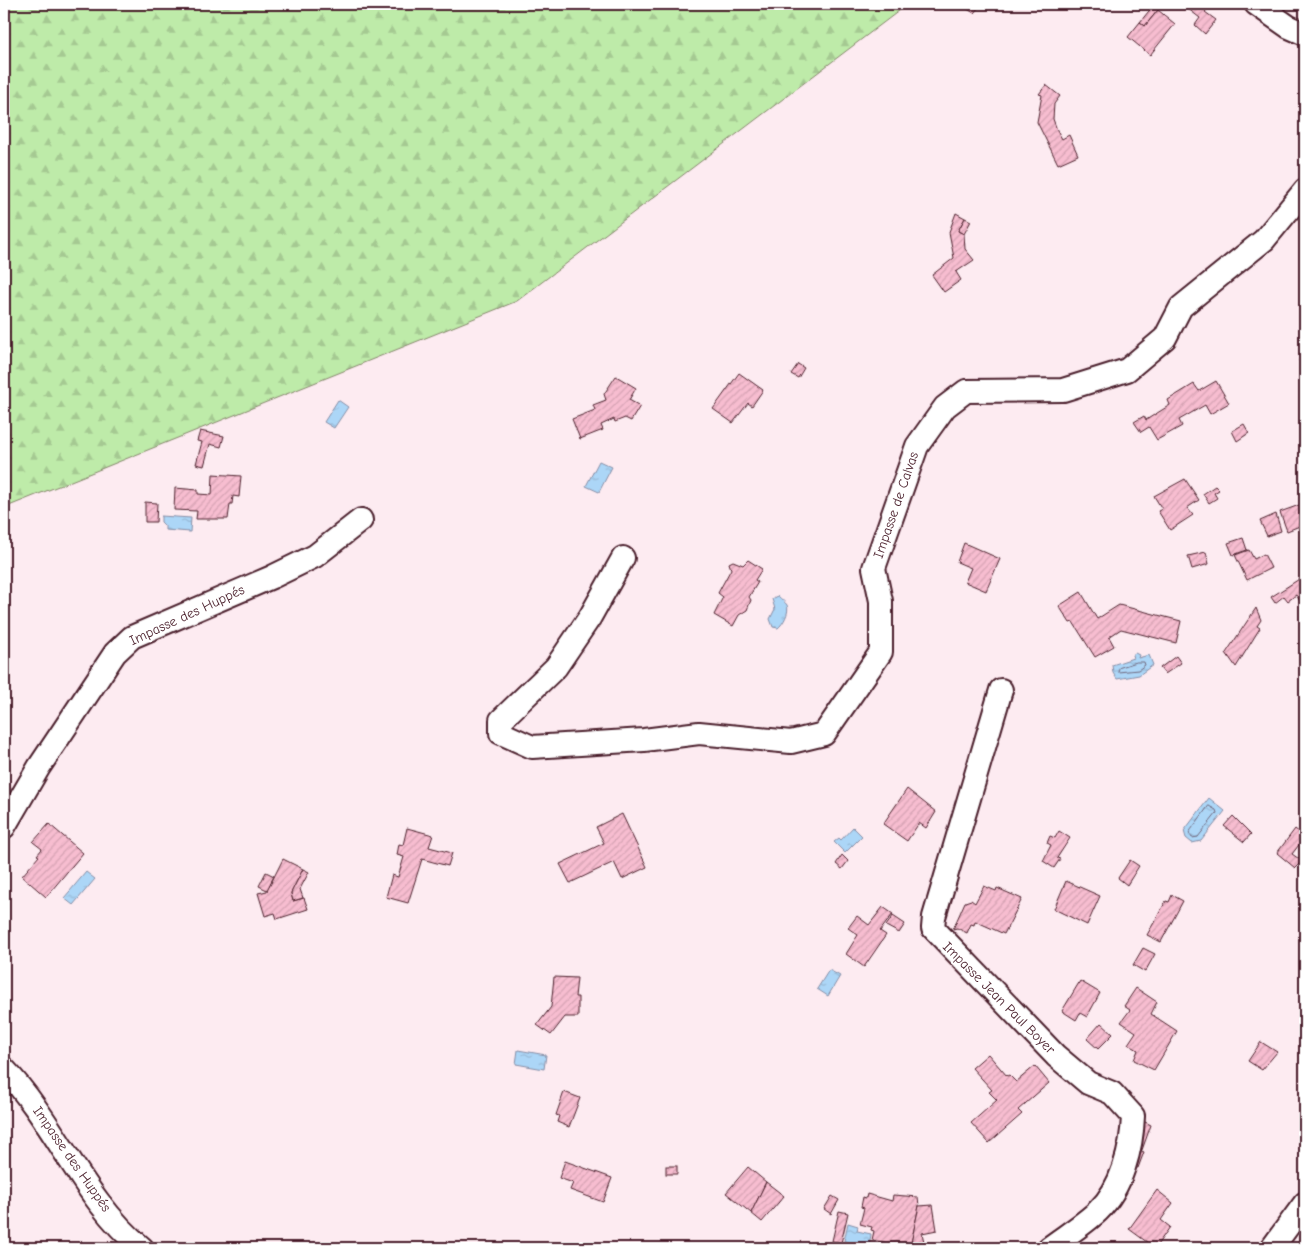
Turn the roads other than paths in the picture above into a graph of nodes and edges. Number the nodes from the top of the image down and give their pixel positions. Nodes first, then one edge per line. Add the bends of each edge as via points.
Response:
1 (1256, 4) edge
2 (1305, 34) edge
3 (1305, 190) edge
4 (361, 520) dead end
5 (623, 558) dead end
6 (1001, 690) dead end
7 (4, 827) edge
8 (4, 1070) edge
9 (1305, 1203) edge
10 (142, 1248) edge
11 (1049, 1248) edge
12 (1272, 1248) edge

1 - 2 street
3 - 5 street, Impasse de Calvas via 1264,240 1181,307 1165,338 1127,370 1063,390 966,391 945,407 917,446 874,568 881,601 881,652 824,734 791,742 699,733 532,747 501,733 501,720 556,667 590,617
4 - 7 street, Impasse des Huppés via 315,556 126,642 114,653
6 - 11 street, Impasse Jean Paul Boyer via 933,928 1056,1056 1088,1083 1112,1093 1132,1116 1129,1148 1111,1194 1099,1210
8 - 10 street, Impasse des Huppés via 26,1092 93,1194 126,1235
9 - 12 street

